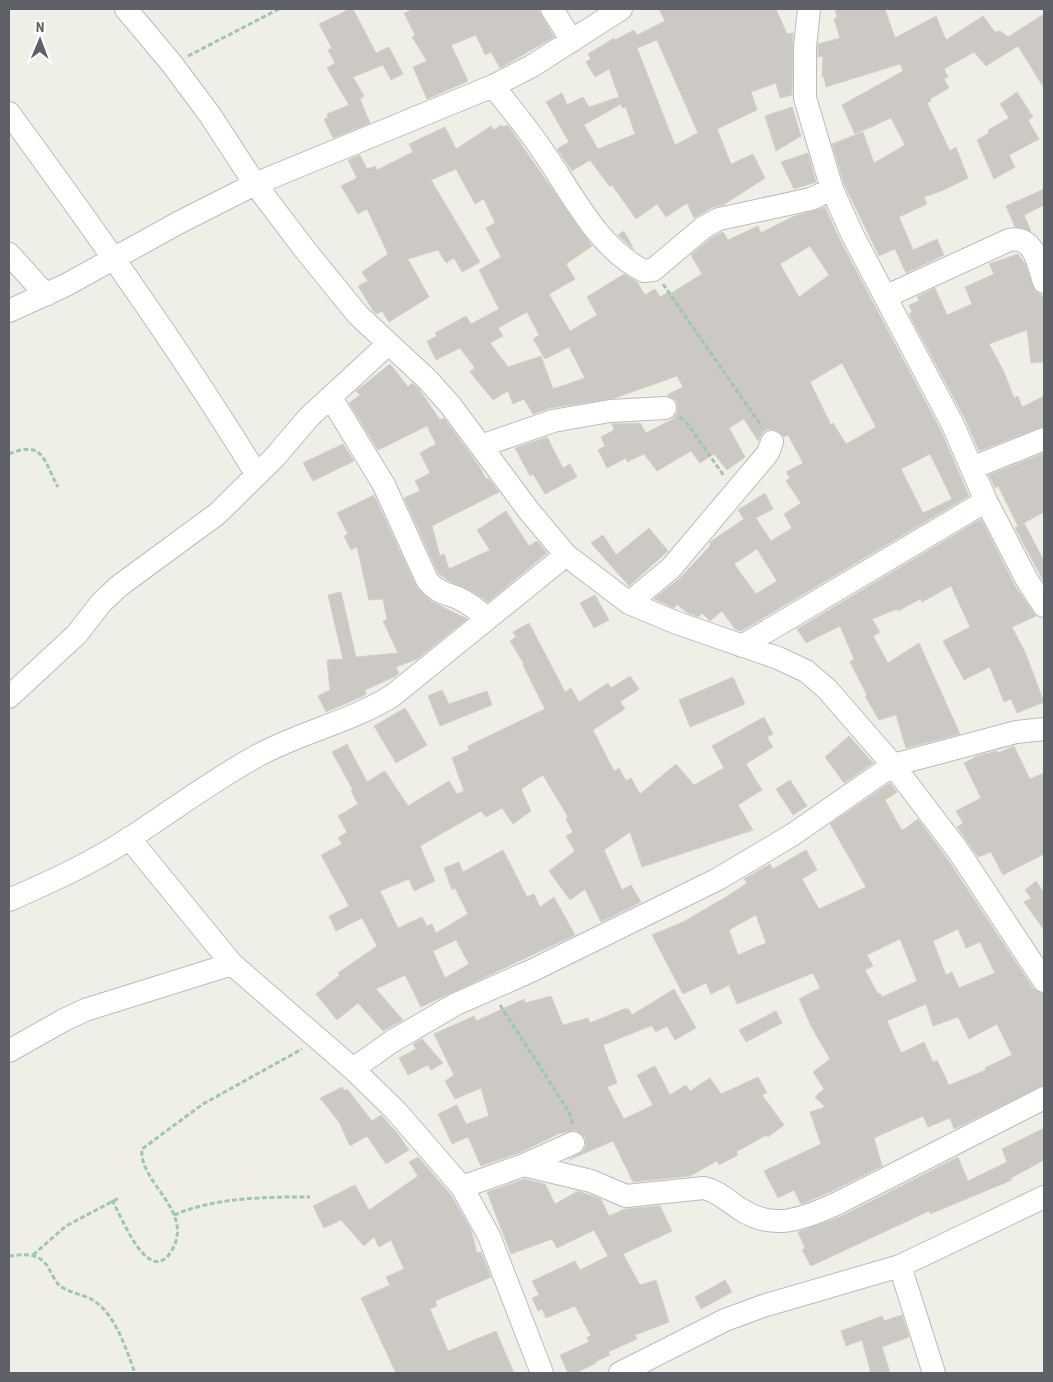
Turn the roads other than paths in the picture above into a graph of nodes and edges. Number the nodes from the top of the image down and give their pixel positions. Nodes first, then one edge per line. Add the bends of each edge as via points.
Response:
1 (126, 9) edge
2 (552, 9) edge
3 (621, 9) edge
4 (809, 9) edge
5 (572, 41) junction
6 (493, 86) junction
7 (9, 113) edge
8 (255, 184) junction
9 (832, 189) junction
10 (9, 254) edge
11 (115, 258) junction
12 (1044, 282) edge
13 (46, 295) junction
14 (887, 296) junction
15 (9, 311) edge
16 (388, 344) junction
17 (331, 398) junction
18 (665, 408) road end
19 (1044, 439) edge
20 (772, 442) road end
21 (481, 446) junction
22 (972, 468) junction
23 (257, 475) junction
24 (986, 501) junction
25 (566, 555) junction
26 (629, 603) junction
27 (1044, 606) edge
28 (487, 619) junction
29 (742, 646) junction
30 (9, 696) edge
31 (1044, 729) edge
32 (893, 765) junction
33 (129, 838) junction
34 (9, 900) edge
35 (232, 964) junction
36 (1044, 980) edge
37 (9, 1051) edge
38 (353, 1069) junction
39 (1044, 1098) edge
40 (573, 1143) road end
41 (524, 1166) junction
42 (462, 1187) junction
43 (1044, 1198) edge
44 (900, 1266) junction
45 (542, 1373) edge
46 (620, 1373) edge
47 (934, 1373) edge

1 - 8 street via 210,115
2 - 5 street
3 - 5 street
4 - 9 street via 805,98
5 - 6 street
6 - 8 street
6 - 9 street via 599,232 644,271 653,270 704,227 719,219 811,199
7 - 11 street
8 - 11 street
8 - 16 street via 358,315
9 - 14 street via 852,234
10 - 13 street
11 - 13 street
11 - 23 street via 202,386
12 - 14 street via 1032,248 1026,241 1016,238
13 - 15 street
14 - 22 street via 954,425
16 - 17 street
16 - 21 street via 428,380
17 - 23 street via 309,417
17 - 28 street via 384,485 427,580 442,594 472,605
18 - 21 street via 610,411 553,421
19 - 22 street
20 - 26 street via 768,453 671,568
21 - 25 street
22 - 24 street
23 - 30 street via 217,514 119,586 77,634
24 - 27 street
24 - 29 street
25 - 26 street
25 - 28 street
26 - 29 street
28 - 33 street via 392,696 368,711 260,754
29 - 32 street via 806,671 828,689
31 - 32 street via 1016,732
32 - 36 street via 957,849
32 - 38 street via 792,836 718,880 430,1018
33 - 34 street via 61,877
33 - 35 street
35 - 37 street via 85,1010
35 - 38 street
38 - 42 street via 396,1111
39 - 41 street via 834,1205 790,1222 754,1218 704,1188 626,1196 591,1180
40 - 41 street
41 - 42 street
42 - 45 street via 489,1236
43 - 44 street
44 - 46 street via 725,1320
44 - 47 street

